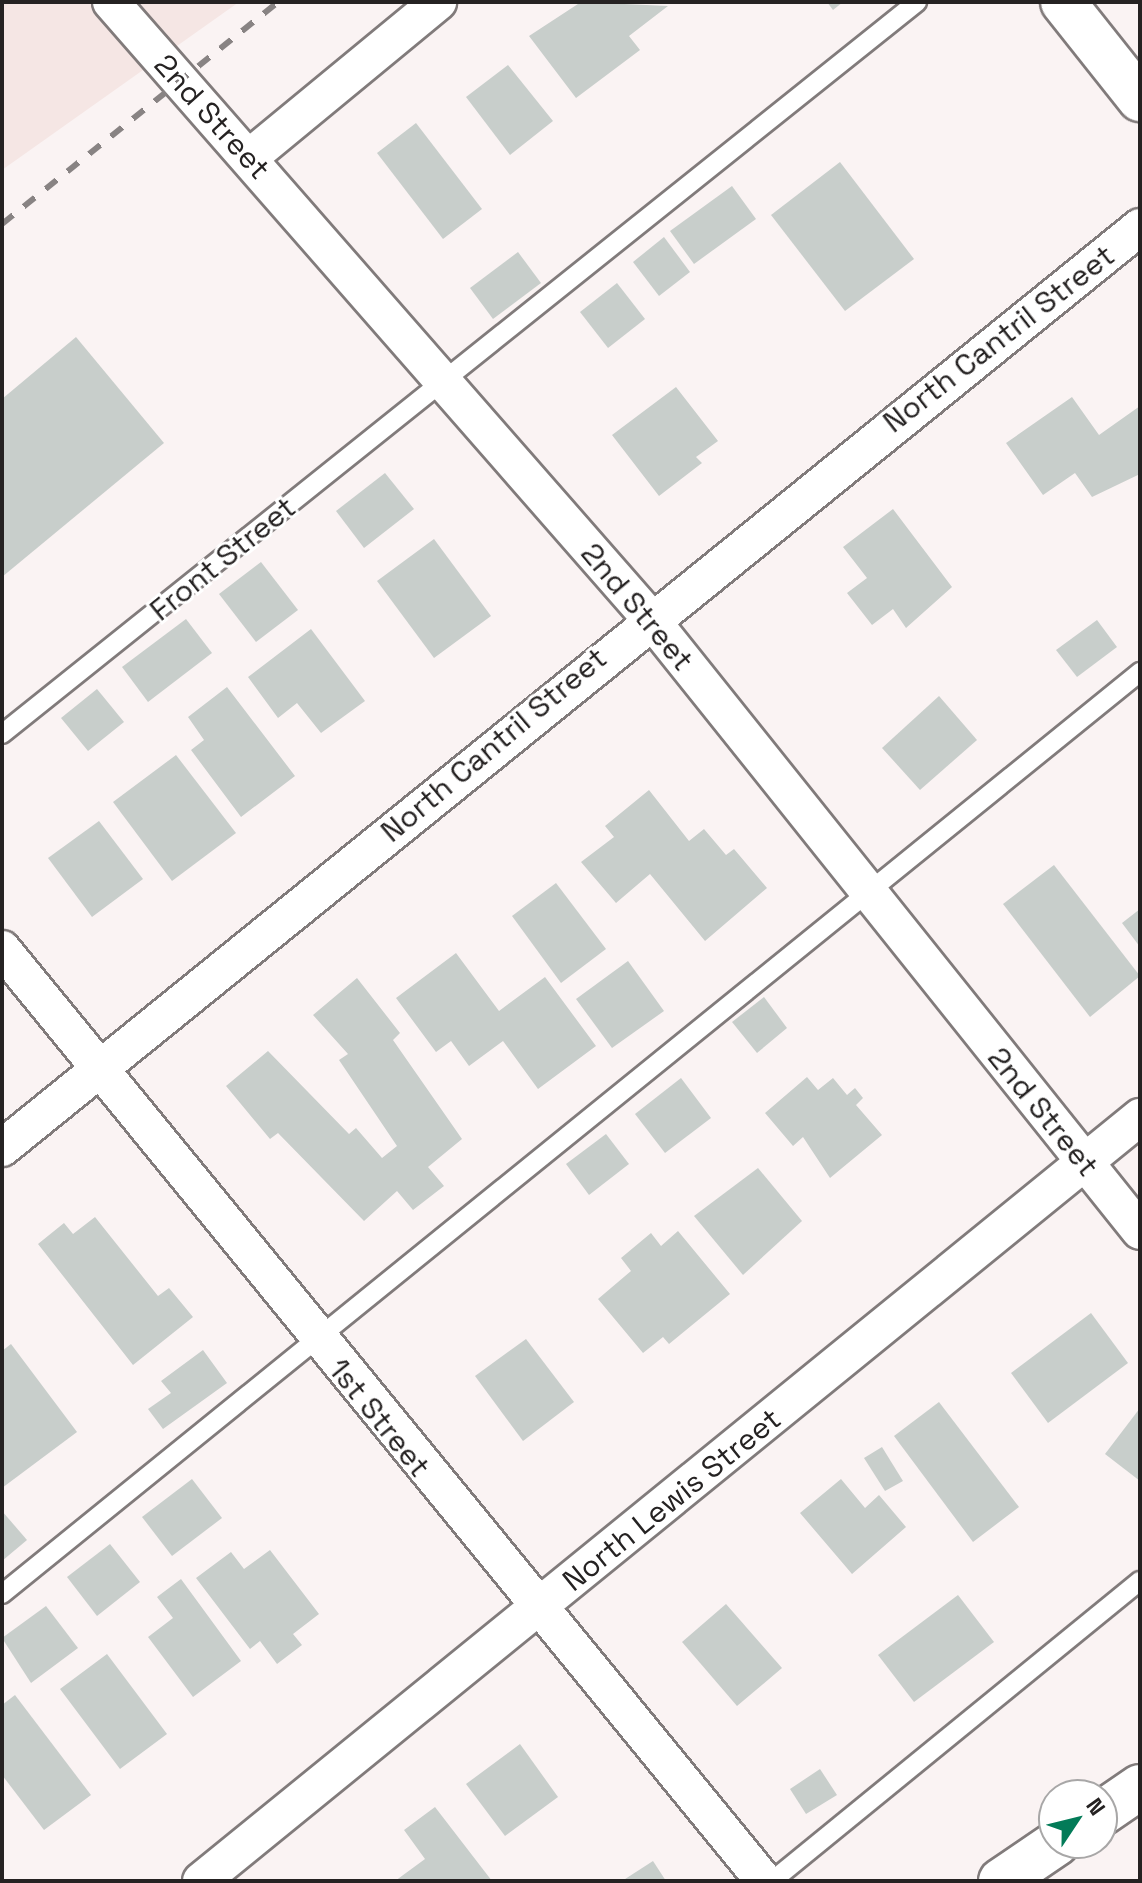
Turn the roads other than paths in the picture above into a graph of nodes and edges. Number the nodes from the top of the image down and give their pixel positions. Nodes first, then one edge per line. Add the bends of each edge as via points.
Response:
1 (111, 2) edge
2 (438, 2) edge
3 (917, 2) edge
4 (1063, 2) edge
5 (1140, 99) edge
6 (250, 157) junction
7 (1140, 227) edge
8 (442, 380) junction
9 (649, 617) junction
10 (1140, 672) edge
11 (2, 734) edge
12 (866, 893) junction
13 (2, 949) edge
14 (103, 1068) junction
15 (1140, 1117) edge
16 (2, 1148) edge
17 (1083, 1163) junction
18 (1140, 1231) edge
19 (315, 1339) junction
20 (1140, 1581) edge
21 (2, 1594) edge
22 (537, 1611) junction
23 (1140, 1787) edge
24 (1118, 1802) edge
25 (1038, 1856) edge
26 (201, 1881) edge
27 (764, 1881) edge
28 (772, 1881) edge
29 (1001, 1881) edge

1 - 6 street, 2nd Street
2 - 6 street
3 - 8 lane, Front Street
4 - 5 street
6 - 8 street, 2nd Street
7 - 9 street, North Cantril Street
8 - 9 street, 2nd Street
8 - 11 lane, Front Street
9 - 12 street, 2nd Street
9 - 14 street, North Cantril Street
10 - 12 lane
12 - 17 street, 2nd Street
12 - 19 lane
13 - 14 street, 1st Street
14 - 16 street, North Cantril Street
14 - 19 street, 1st Street
15 - 17 street, North Lewis Street
17 - 18 street, 2nd Street
17 - 22 street, North Lewis Street
19 - 21 lane
19 - 22 street, 1st Street
20 - 28 lane
22 - 26 street, North Lewis Street
22 - 27 street, 1st Street
23 - 24 street
25 - 29 street

